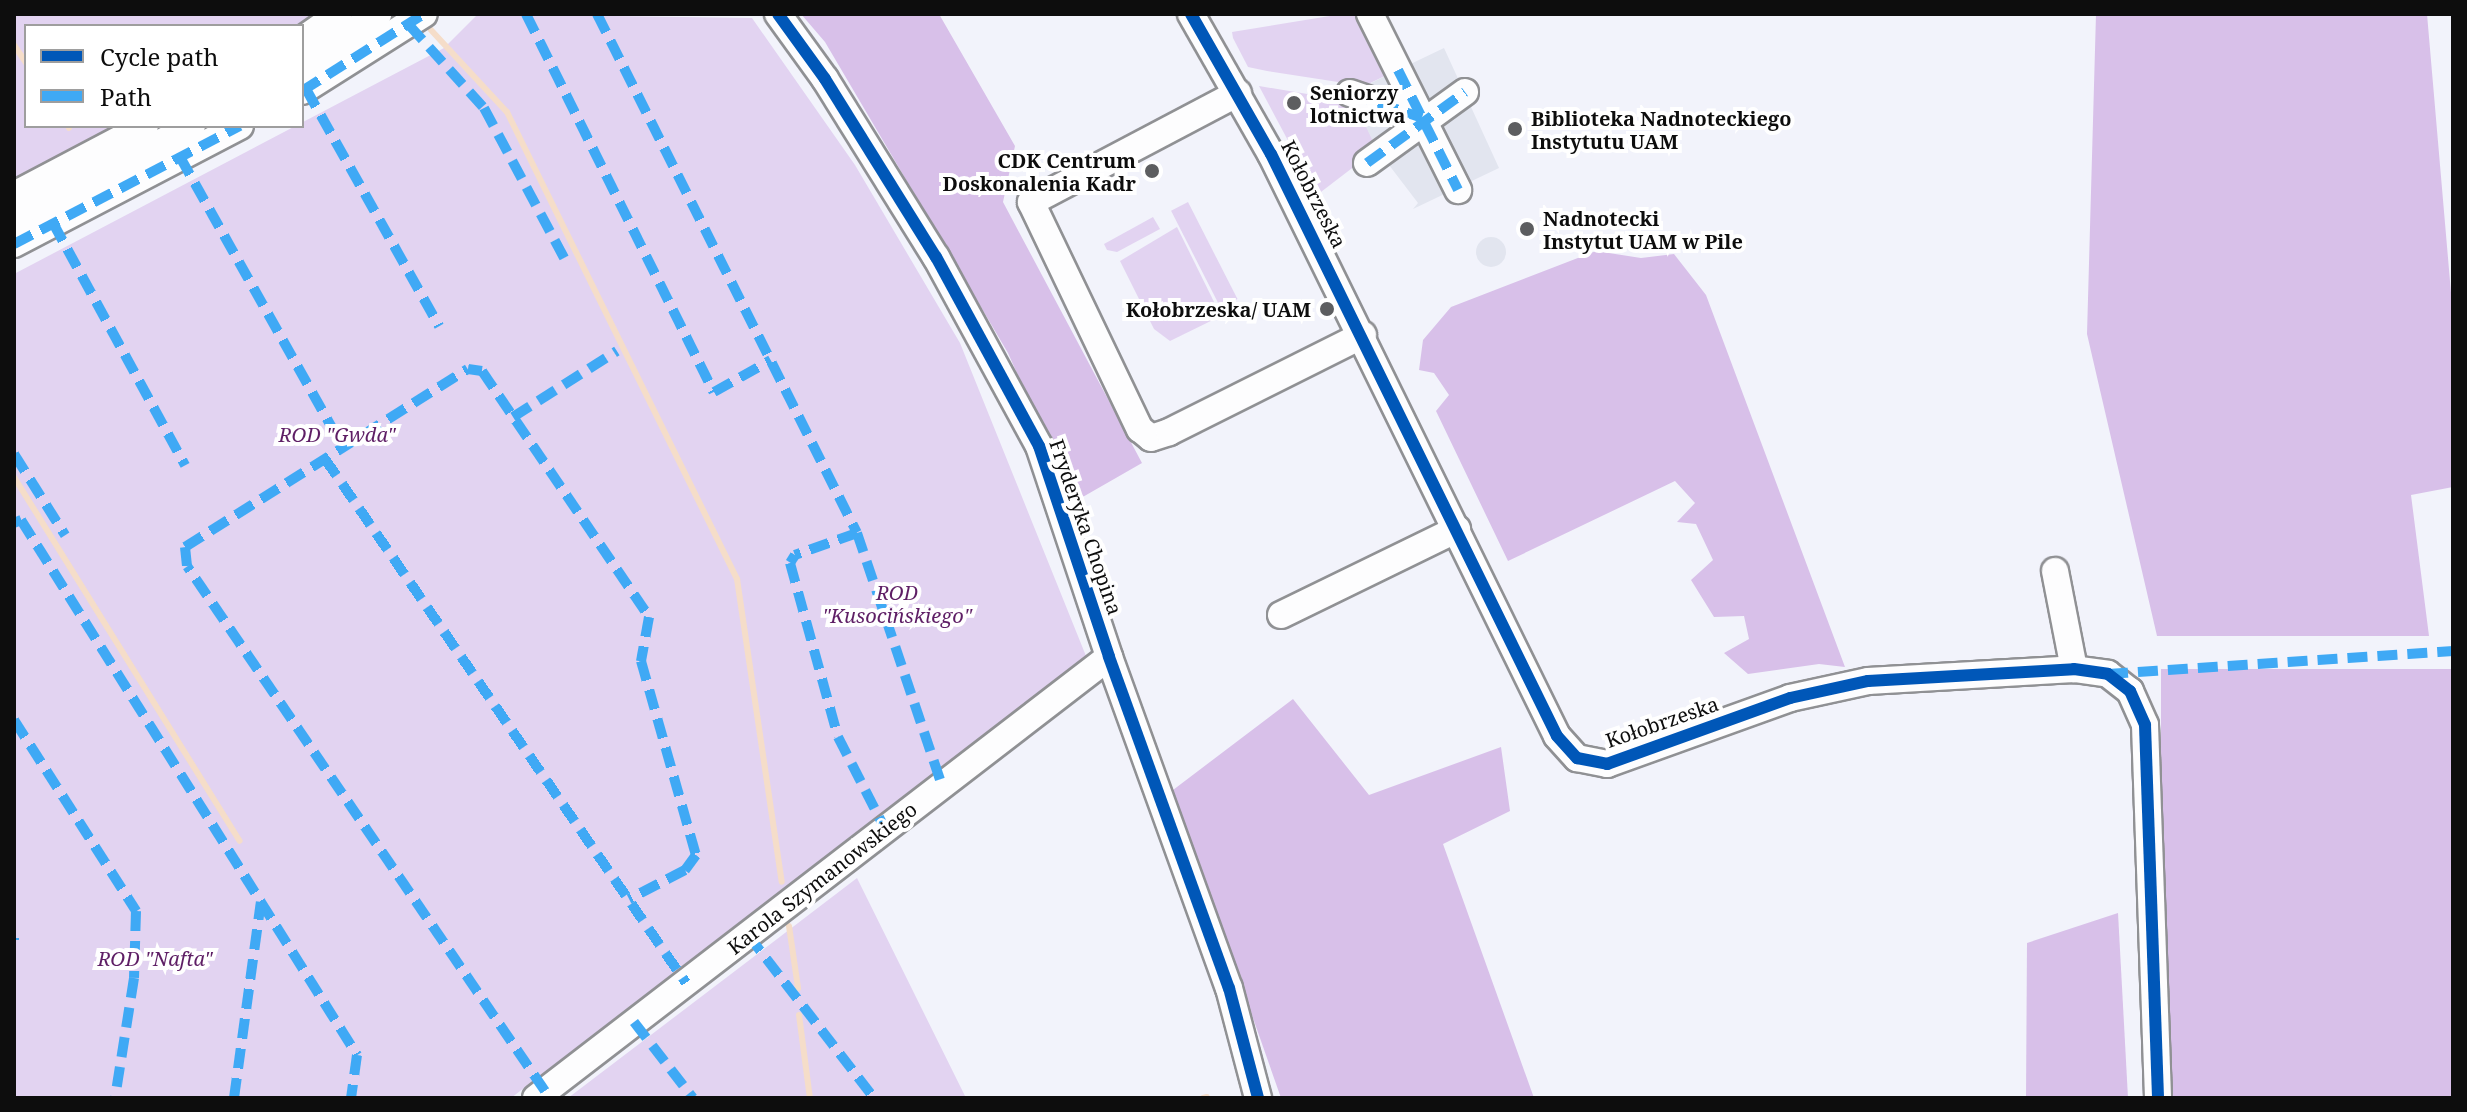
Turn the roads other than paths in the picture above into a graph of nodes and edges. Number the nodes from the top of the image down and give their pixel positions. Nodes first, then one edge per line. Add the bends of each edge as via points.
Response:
1 (339, 14) edge
2 (378, 14) edge
3 (424, 14) edge
4 (778, 14) edge
5 (1370, 14) edge
6 (1200, 15) edge
7 (304, 39) edge
8 (304, 64) edge
9 (304, 90) edge
10 (1465, 92) dead end
11 (1238, 93) junction
12 (1350, 93) dead end
13 (1422, 118) junction
14 (141, 128) edge
15 (188, 128) edge
16 (236, 128) edge
17 (1367, 163) dead end
18 (1458, 190) dead end
19 (14, 195) edge
20 (14, 220) edge
21 (14, 244) edge
22 (1363, 335) junction
23 (1457, 529) junction
24 (2055, 571) dead end
25 (1281, 615) dead end
26 (1109, 657) junction
27 (2074, 669) junction
28 (536, 1098) edge
29 (1258, 1098) edge
30 (2158, 1098) edge

1 - 7 street
2 - 8 street
3 - 9 street
4 - 26 street, Fryderyka Chopina via 936,257 1039,446
5 - 13 street
6 - 11 street, Kołobrzeska
10 - 13 street
11 - 22 street, Kołobrzeska
11 - 22 street via 1031,202 1140,429 1151,438 1169,432
12 - 13 street
13 - 17 street
13 - 18 street
14 - 19 street
15 - 20 street
16 - 21 street
22 - 23 street, Kołobrzeska
23 - 25 street
23 - 27 street, Kołobrzeska via 1557,736 1566,750 1591,764 1607,764 1790,698 1868,681
24 - 27 street
26 - 28 street, Karola Szymanowskiego
26 - 29 street, Fryderyka Chopina via 1229,988
27 - 30 street, Kołobrzeska via 2120,681 2141,708 2145,725

